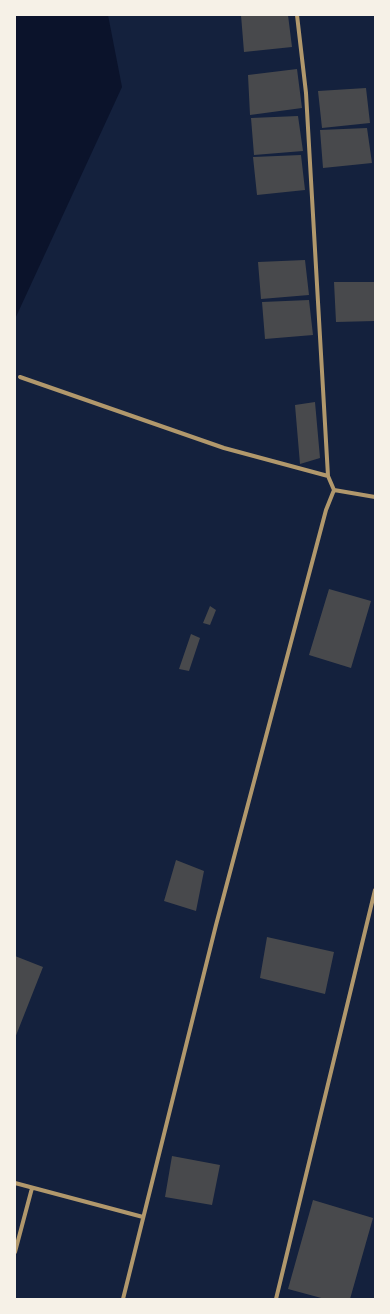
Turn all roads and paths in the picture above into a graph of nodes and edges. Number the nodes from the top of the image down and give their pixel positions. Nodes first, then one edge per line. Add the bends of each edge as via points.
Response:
1 (297, 15) edge
2 (20, 377) dead end
3 (328, 476) junction
4 (334, 490) junction
5 (375, 497) edge
6 (375, 890) edge
7 (15, 1183) edge
8 (32, 1188) junction
9 (144, 1217) junction
10 (15, 1252) edge
11 (123, 1299) edge
12 (276, 1299) edge

1 - 3 street via 308,117
2 - 3 street via 224,448
3 - 4 street
4 - 5 street
4 - 9 street via 324,518 218,918
6 - 12 street
7 - 8 street
8 - 9 street
8 - 10 street
9 - 11 street

